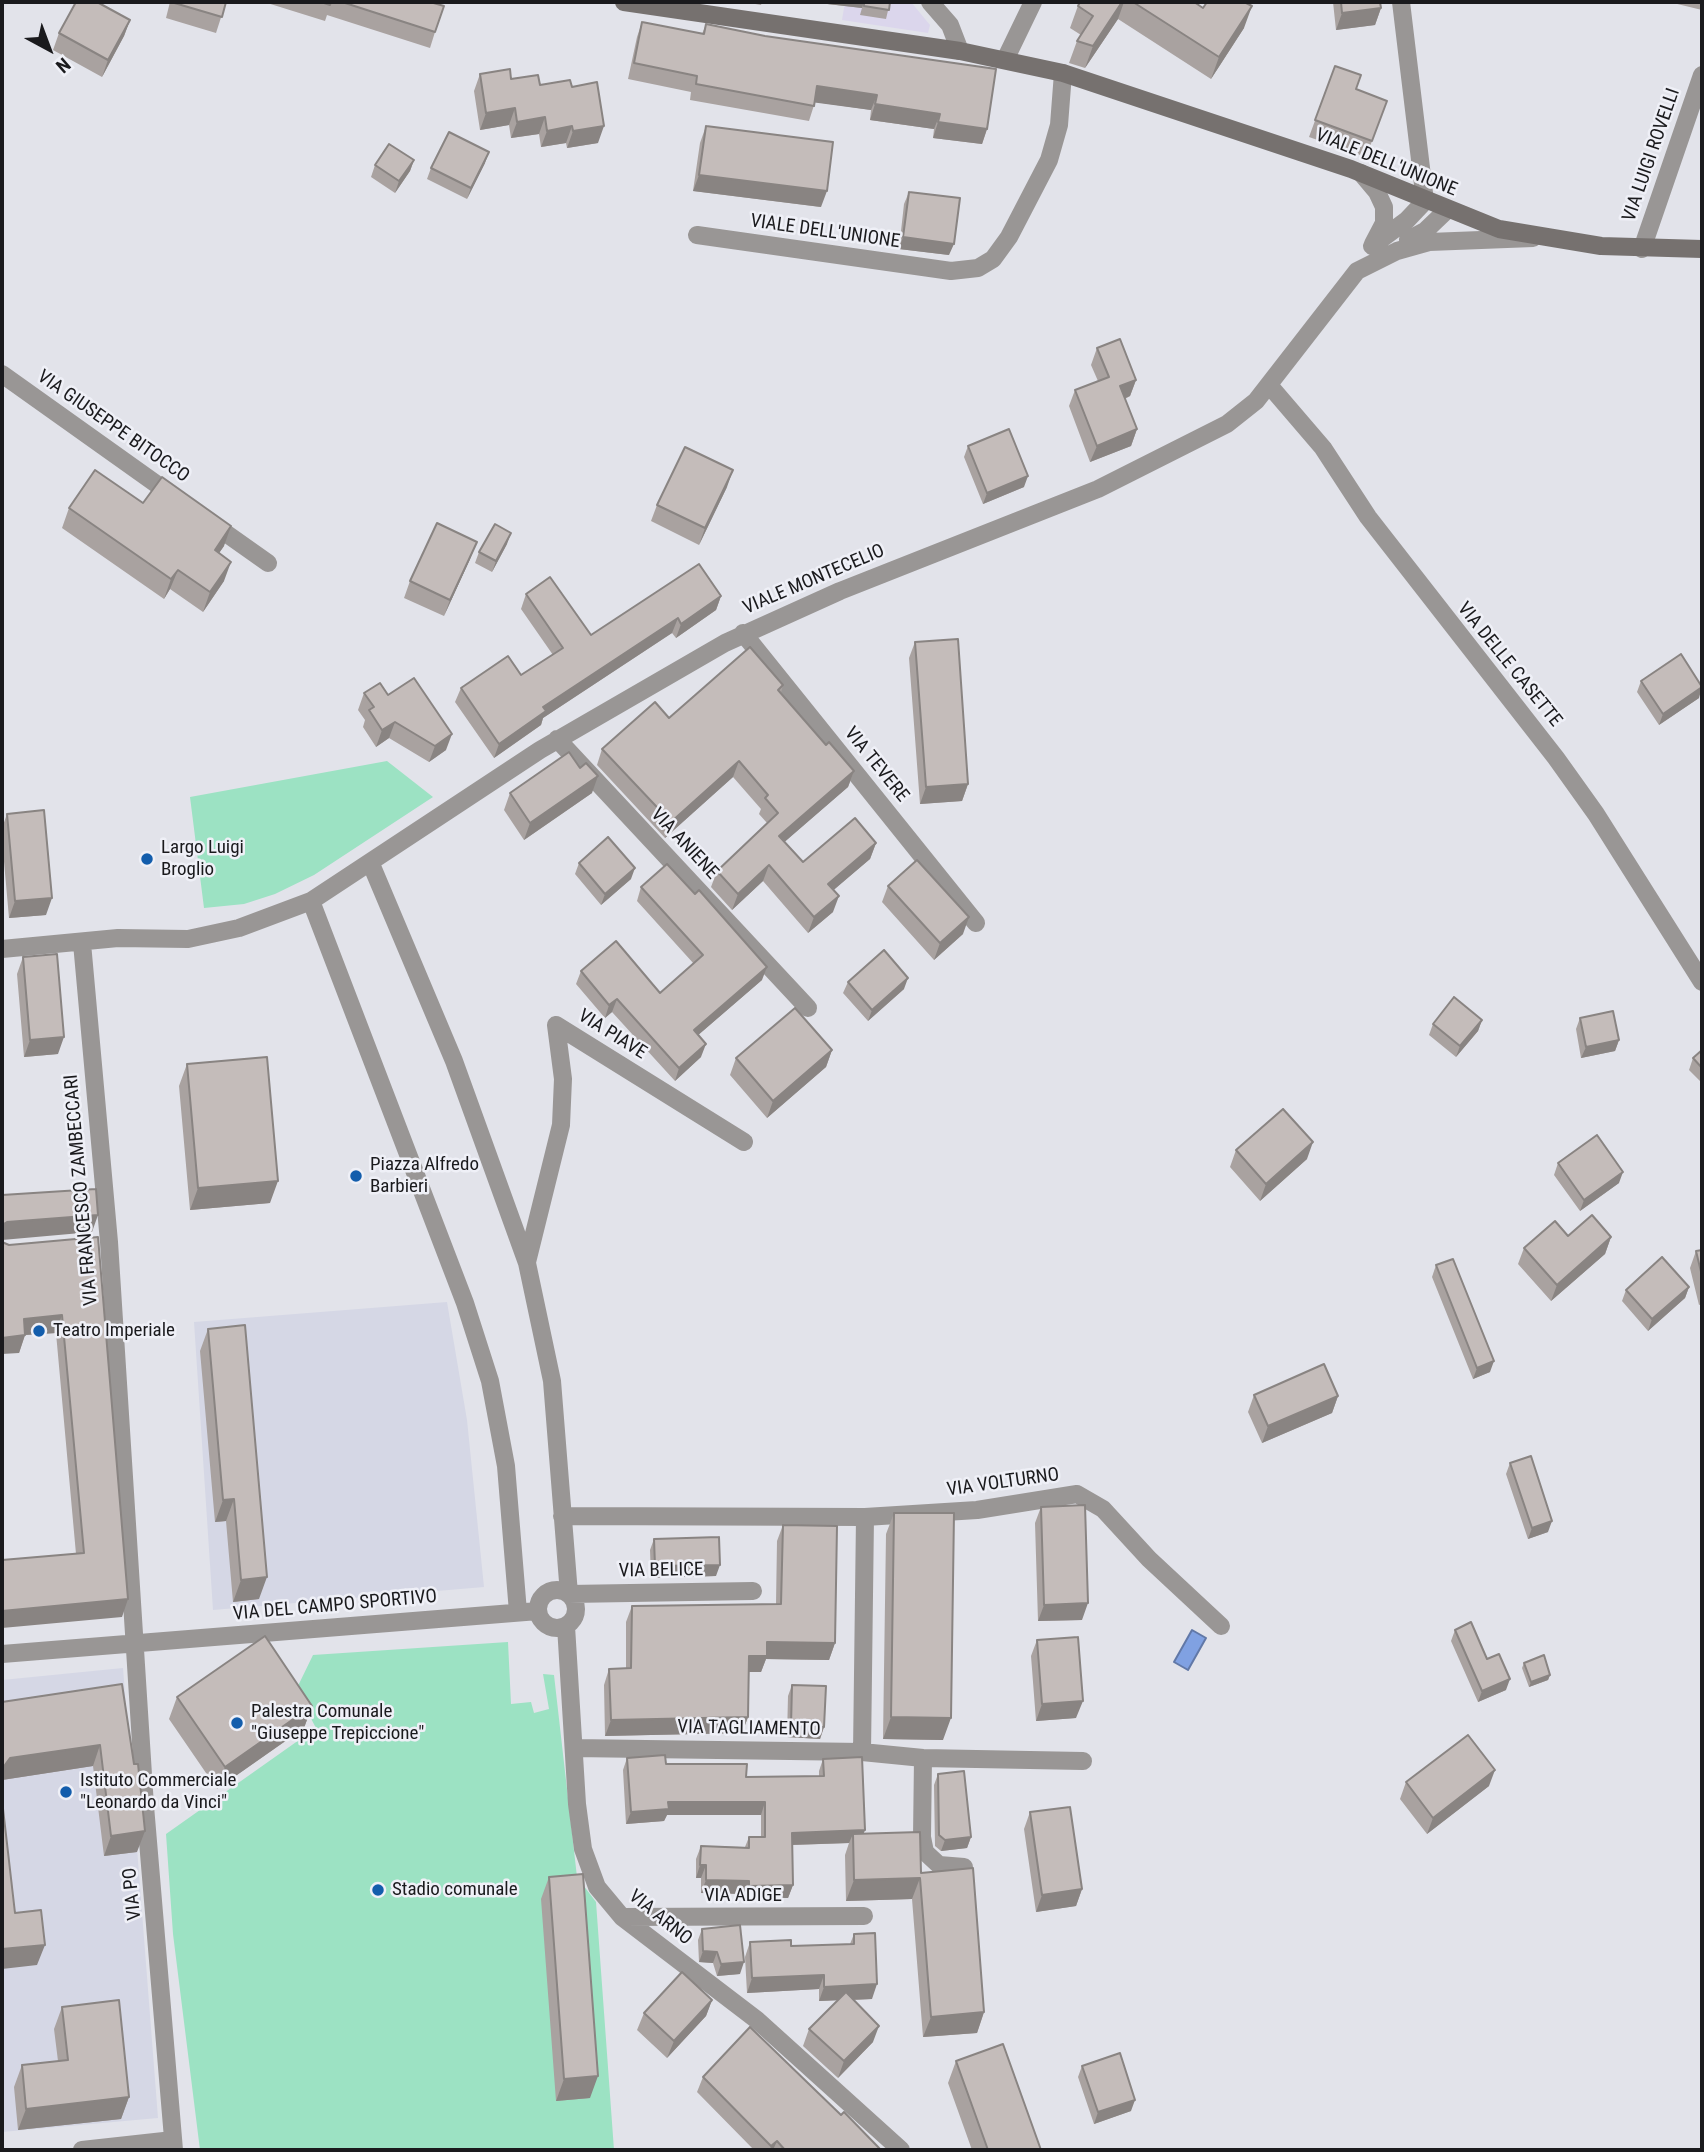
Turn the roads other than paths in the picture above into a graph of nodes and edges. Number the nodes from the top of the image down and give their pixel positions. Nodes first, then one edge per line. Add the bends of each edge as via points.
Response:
1 (624, 2) edge
2 (930, 2) edge
3 (1034, 2) edge
4 (1401, 2) edge
5 (960, 51) junction
6 (1005, 60) junction
7 (1063, 73) junction
8 (1702, 75) edge
9 (1361, 173) junction
10 (1425, 201) junction
11 (1447, 210) junction
12 (697, 234) dead end
13 (1537, 237) junction
14 (1702, 248) edge
15 (1642, 249) junction
16 (1376, 253) junction
17 (2, 374) edge
18 (1269, 385) junction
19 (268, 563) dead end
20 (743, 633) junction
21 (557, 739) junction
22 (371, 864) junction
23 (311, 901) junction
24 (976, 923) dead end
25 (82, 943) junction
26 (2, 950) edge
27 (1702, 982) edge
28 (808, 1008) dead end
29 (744, 1142) dead end
30 (527, 1263) junction
31 (562, 1516) junction
32 (865, 1517) junction
33 (753, 1591) dead end
34 (569, 1594) junction
35 (538, 1611) junction
36 (518, 1612) junction
37 (566, 1626) junction
38 (1221, 1626) dead end
39 (136, 1643) junction
40 (2, 1654) edge
41 (574, 1748) junction
42 (862, 1752) junction
43 (923, 1758) junction
44 (1083, 1761) dead end
45 (964, 1867) edge
46 (864, 1916) dead end
47 (622, 1917) junction
48 (173, 2145) edge
49 (82, 2150) edge
50 (901, 2150) edge

1 - 5 main road, VIALE DELL'UNIONE
2 - 5 street via 950,25
3 - 6 street
4 - 10 street
5 - 6 main road, VIALE DELL'UNIONE
6 - 7 main road, VIALE DELL'UNIONE
7 - 9 main road, VIALE DELL'UNIONE
7 - 12 street, VIALE DELL'UNIONE via 1059,125 1049,160 1009,237 993,259 978,268 951,271
8 - 15 street, VIA LUIGI ROVELLI
9 - 10 main road, VIALE DELL'UNIONE
9 - 16 street via 1384,207
10 - 11 main road, VIALE DELL'UNIONE
10 - 16 street
11 - 13 main road, VIALE DELL'UNIONE
11 - 16 street via 1425,231
13 - 15 main road, VIALE DELL'UNIONE
13 - 16 street, VIALE MONTECELIO via 1440,240
14 - 15 main road, VIALE DELL'UNIONE
16 - 18 street, VIALE MONTECELIO
17 - 19 street, VIA GIUSEPPE BITOCCO
18 - 20 street, VIALE MONTECELIO via 1235,420 1142,469
18 - 27 street, VIA DELLE CASETTE via 1323,448 1376,528 1597,814
20 - 21 street, VIALE MONTECELIO
20 - 24 street, VIA TEVERE
21 - 22 street, VIALE MONTECELIO
21 - 28 street, VIA ANIENE
22 - 23 street, VIALE MONTECELIO
22 - 30 street via 454,1061
23 - 25 street, VIALE MONTECELIO via 202,936
23 - 36 street via 466,1303 490,1381 504,1451
25 - 26 street, VIALE MONTECELIO
25 - 39 street, VIA FRANCESCO ZAMBECCARI
29 - 30 street, VIA PIAVE via 556,1025 563,1079 561,1125
30 - 31 street via 552,1381
31 - 32 street, VIA VOLTURNO
31 - 34 street
32 - 38 street, VIA VOLTURNO via 976,1510 1069,1494 1084,1496 1103,1509
32 - 42 street
33 - 34 street, VIA BELICE
34 - 35 street via 548,1592
34 - 37 street via 576,1607
35 - 36 street, VIA DEL CAMPO SPORTIVO
35 - 37 street via 548,1626
36 - 39 street, VIA DEL CAMPO SPORTIVO
37 - 41 street, VIA ARNO
39 - 40 street, VIA DEL CAMPO SPORTIVO
39 - 48 street, VIA PO
41 - 42 street, VIA TAGLIAMENTO
41 - 47 street, VIA ARNO via 586,1860 601,1894
42 - 43 street, VIA TAGLIAMENTO
43 - 44 street, VIA TAGLIAMENTO
43 - 45 street via 925,1852 939,1865
46 - 47 street, VIA ADIGE
47 - 50 street, VIA ARNO via 757,2020
48 - 49 street

